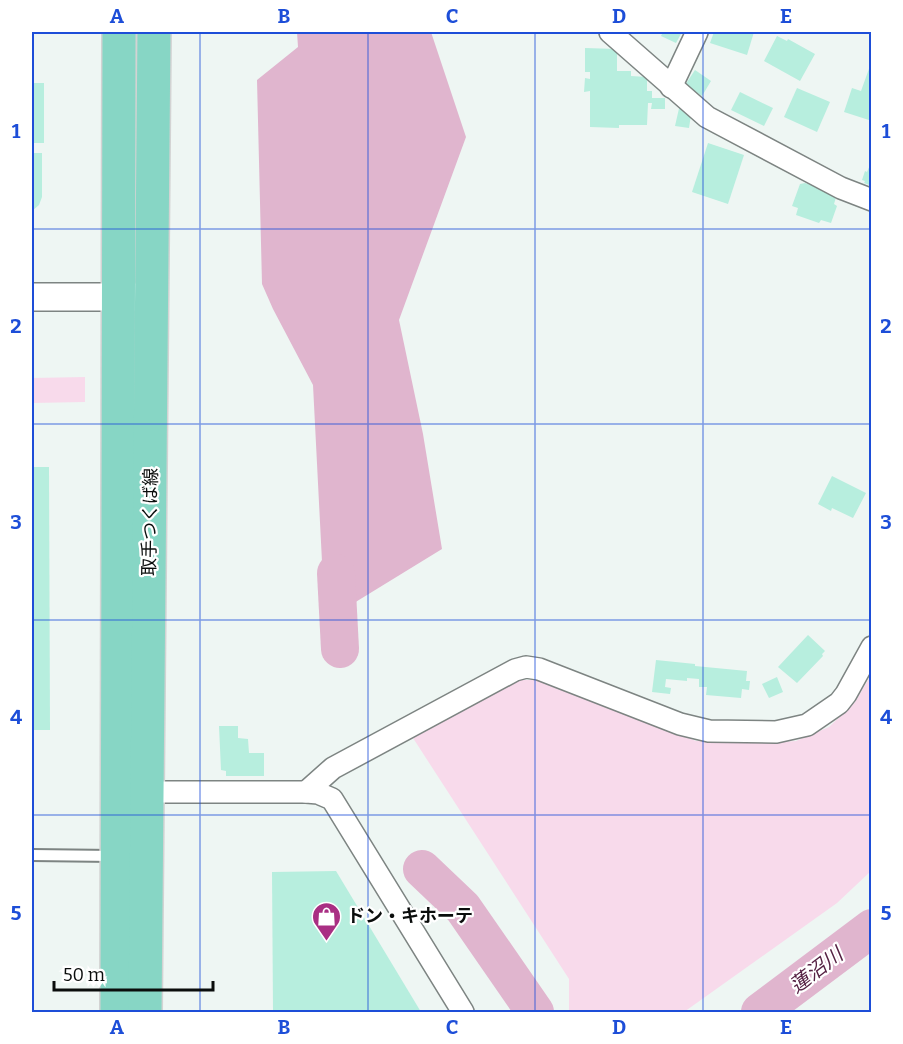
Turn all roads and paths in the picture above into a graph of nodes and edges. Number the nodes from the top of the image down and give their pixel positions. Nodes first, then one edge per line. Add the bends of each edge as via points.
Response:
1 (119, 32) edge
2 (154, 32) edge
3 (610, 32) edge
4 (697, 32) edge
5 (671, 87) junction
6 (872, 200) edge
7 (32, 297) edge
8 (119, 297) junction
9 (152, 297) junction
10 (872, 647) edge
11 (147, 792) junction
12 (306, 792) junction
13 (32, 855) edge
14 (116, 856) junction
15 (117, 1012) edge
16 (145, 1012) edge
17 (463, 1012) edge

1 - 8 main road, 取手つくば線
2 - 9 main road, 取手つくば線
3 - 5 street
4 - 5 street
5 - 6 street via 707,117 841,188
7 - 8 street
8 - 9 street
8 - 14 main road, 取手つくば線
9 - 11 main road, 取手つくば線
10 - 12 street via 839,703 807,725 776,732 709,730 680,724 526,667 333,768
11 - 12 street
11 - 16 main road, 取手つくば線
12 - 17 street via 326,795 336,803
13 - 14 lane
14 - 15 main road, 取手つくば線

